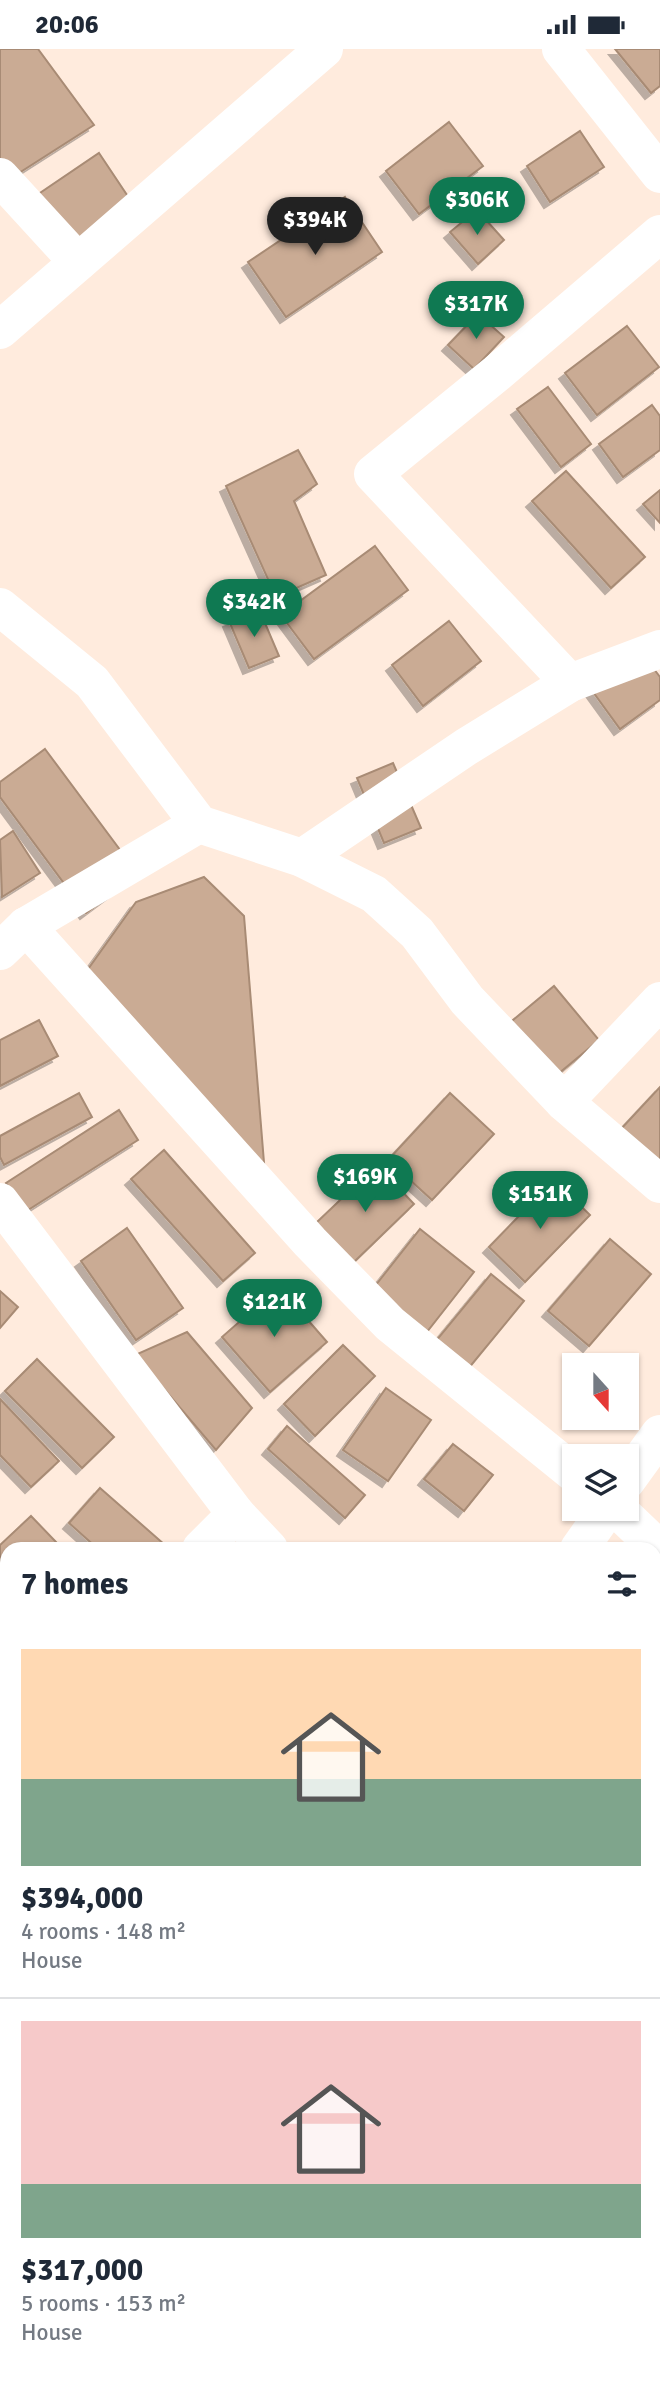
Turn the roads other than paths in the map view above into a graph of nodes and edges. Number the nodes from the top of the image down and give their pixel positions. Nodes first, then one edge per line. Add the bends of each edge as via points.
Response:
1 (324, 49) edge
2 (561, 49) edge
3 (660, 174) edge
4 (0, 177) edge
5 (660, 234) edge
6 (78, 262) junction
7 (0, 331) edge
8 (0, 607) edge
9 (660, 649) edge
10 (569, 683) junction
11 (199, 824) junction
12 (302, 857) junction
13 (13, 939) edge
14 (660, 1002) edge
15 (564, 1102) junction
16 (660, 1184) edge
17 (0, 1202) edge
18 (660, 1434) edge
19 (562, 1463) edge
20 (639, 1463) edge
21 (236, 1514) junction
22 (599, 1521) edge
23 (630, 1521) edge
24 (208, 1542) edge
25 (262, 1542) edge
26 (584, 1542) edge
27 (652, 1542) edge

1 - 6 street
2 - 3 street
4 - 6 street
5 - 10 street via 373,474
6 - 7 street
8 - 11 street via 92,682
9 - 10 street
10 - 12 street
11 - 12 street
11 - 13 street
12 - 15 street via 374,894 417,933 467,1000
13 - 19 street via 390,1324
14 - 15 street
15 - 16 street
17 - 21 street
18 - 20 street
21 - 24 street
21 - 25 street
22 - 26 street
23 - 27 street

